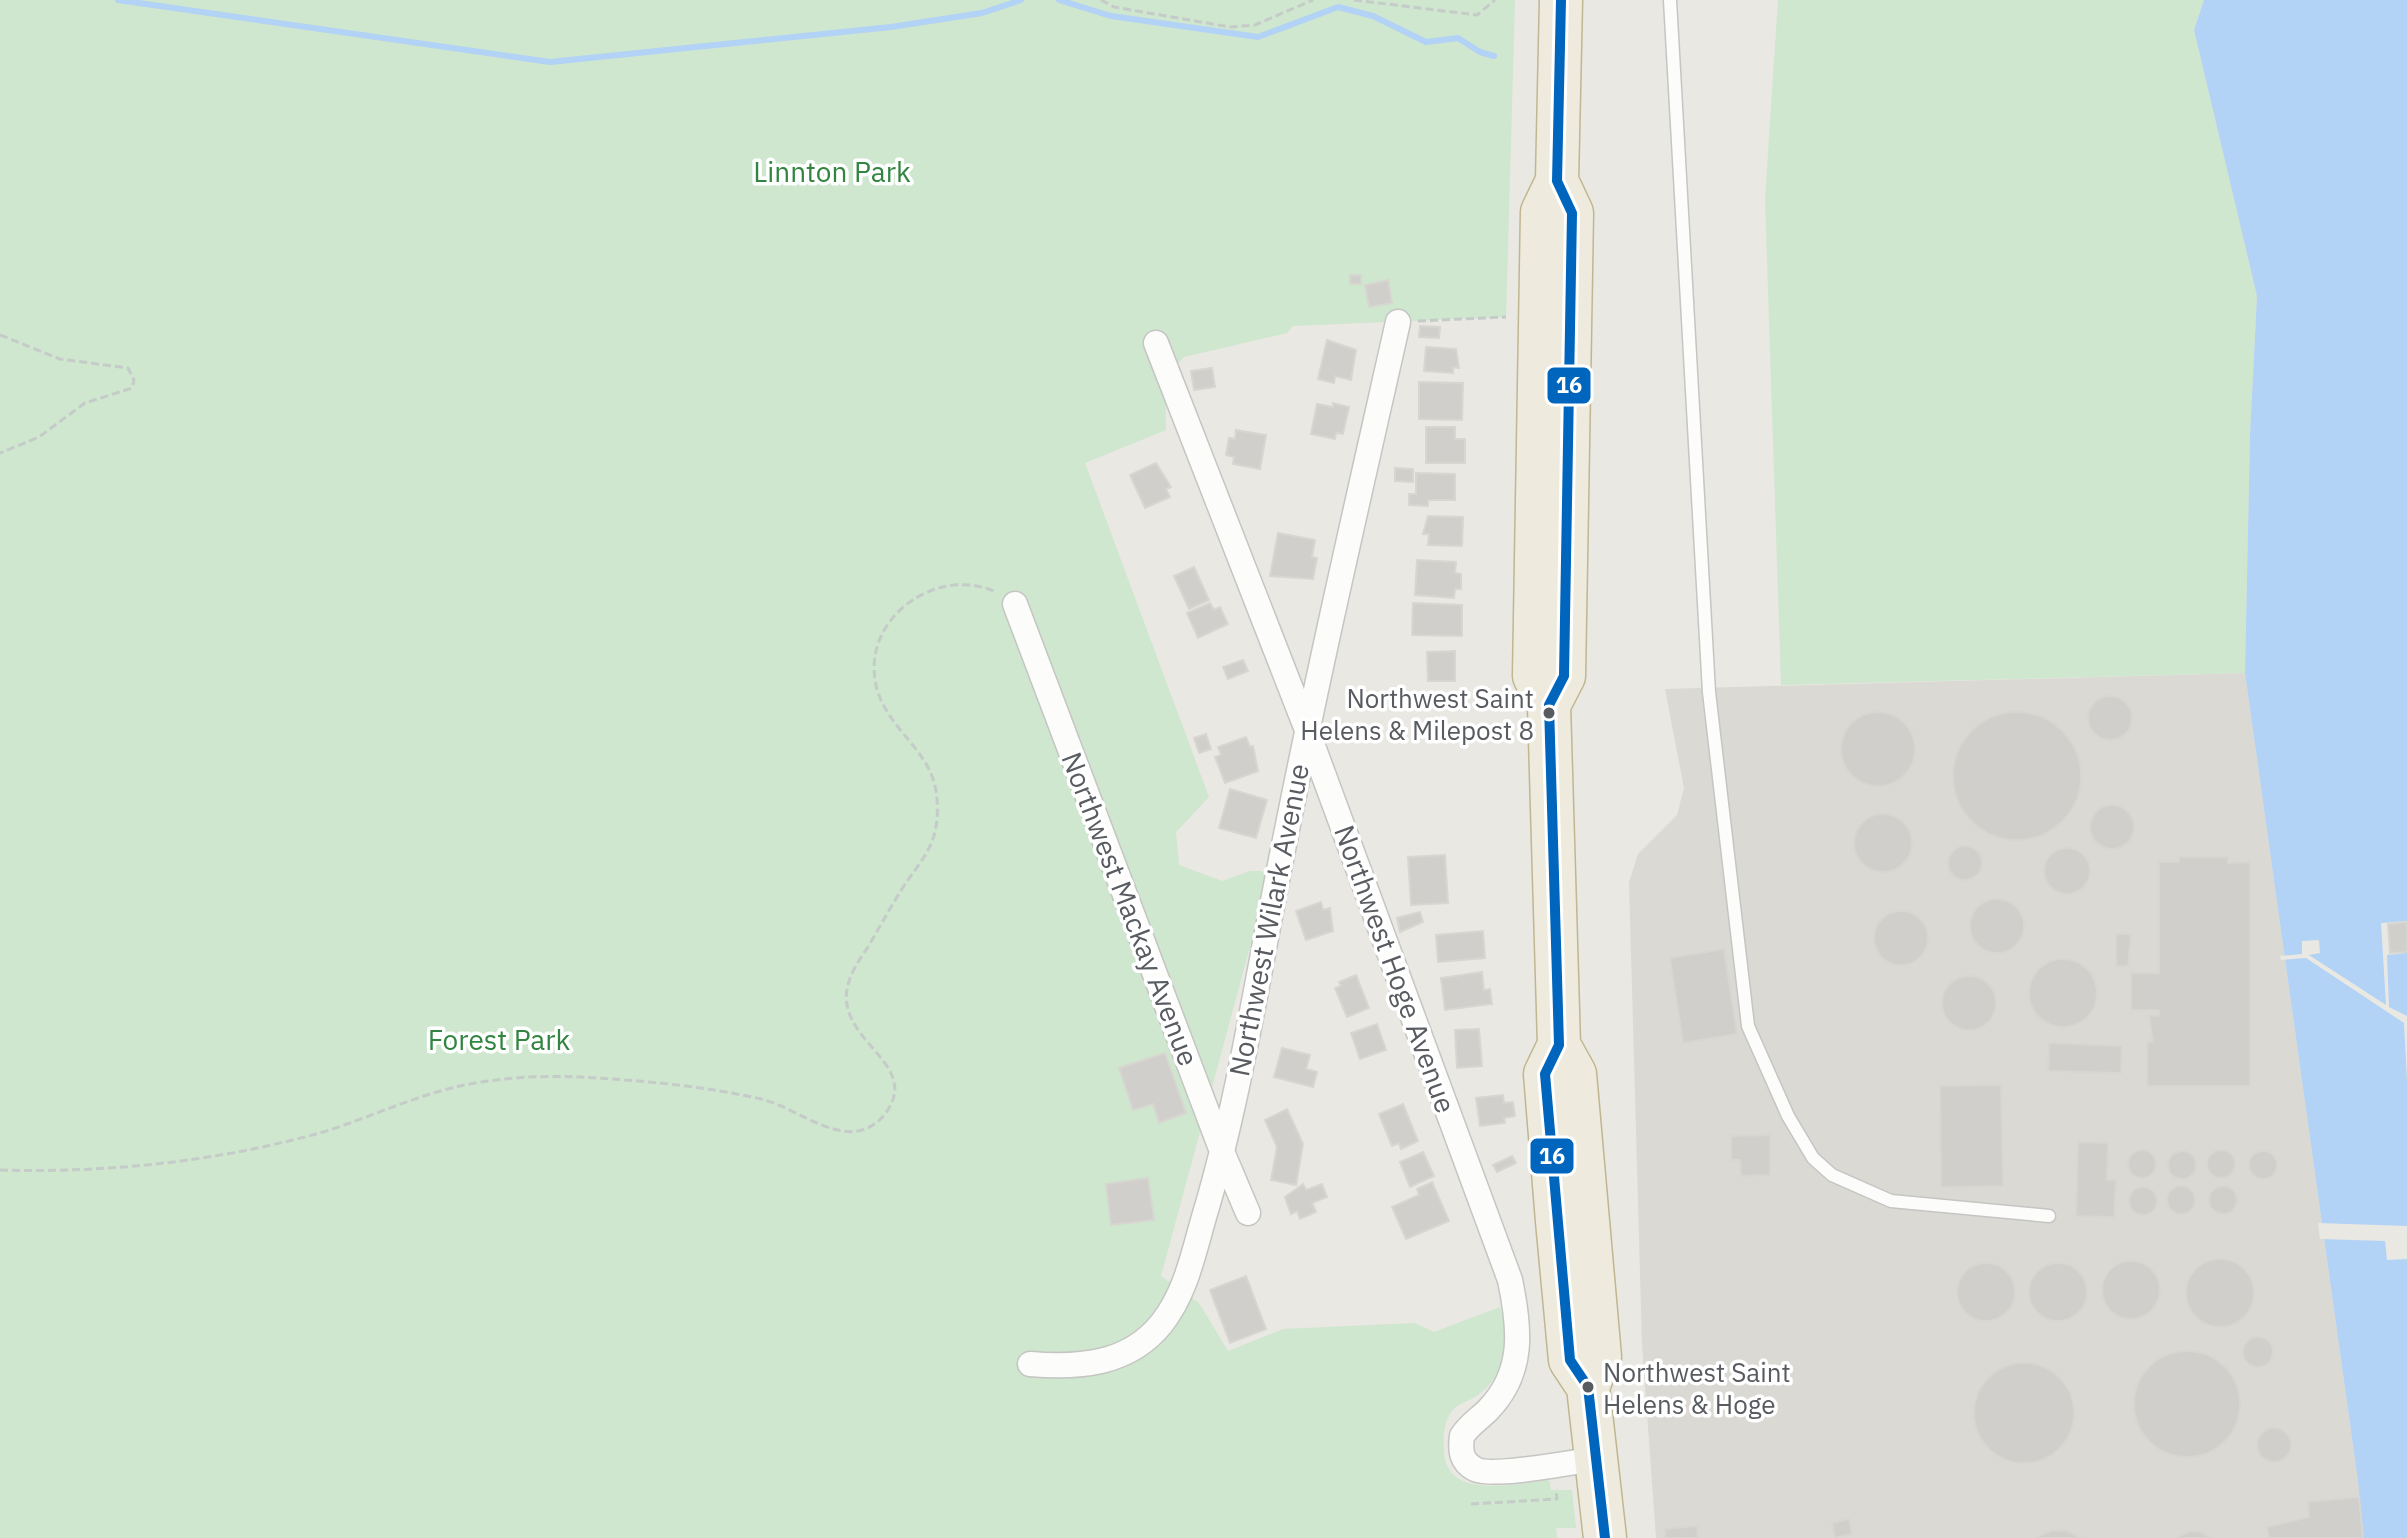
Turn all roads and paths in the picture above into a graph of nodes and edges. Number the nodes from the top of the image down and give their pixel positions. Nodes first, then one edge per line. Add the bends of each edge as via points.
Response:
1 (1101, 0) edge
2 (1313, 0) edge
3 (1354, 0) edge
4 (1495, 0) edge
5 (1561, 0) edge
6 (1670, 0) edge
7 (1506, 317) dead end
8 (1398, 322) joint
9 (0, 335) edge
10 (1156, 343) dead end
11 (0, 453) edge
12 (1015, 604) joint
13 (1307, 730) junction
14 (1223, 1154) junction
15 (0, 1170) edge
16 (1248, 1213) dead end
17 (2049, 1216) dead end
18 (1030, 1364) dead end
19 (1596, 1459) junction
20 (1555, 1464) junction
21 (1471, 1504) dead end
22 (1605, 1538) edge

1 - 2 path via 1114,7 1230,27 1267,21
3 - 4 path via 1477,15
5 - 19 highway via 1557,181 1542,212 1534,676 1549,705 1559,1045 1545,1074 1550,1144 1570,1360 1588,1387
6 - 17 lane via 1705,646 1748,1026 1788,1116 1813,1158 1832,1175 1891,1201
7 - 8 path
8 - 13 street, Northwest Wilark Avenue
9 - 11 path via 60,359 128,368 134,380 124,393 85,403 39,437
10 - 13 street, Northwest Hoge Avenue
12 - 14 street, Northwest Mackay Avenue
12 - 15 path via 992,590 965,584 937,587 912,598 892,617 876,655 877,688 886,712 926,760 937,797 937,826 928,854 859,962 846,994 856,1032 893,1074 892,1102 867,1129 838,1131 764,1100 735,1094 546,1077 451,1088 315,1134 221,1155 125,1167
13 - 14 street, Northwest Wilark Avenue
13 - 20 street, Northwest Hoge Avenue via 1520,1325 1512,1374 1490,1409 1467,1428 1460,1451 1467,1464 1487,1473
14 - 16 street, Northwest Mackay Avenue
14 - 18 street, Northwest Wilark Avenue via 1188,1276 1159,1326 1110,1360 1073,1368
19 - 20 street, Northwest Hoge Avenue
19 - 22 highway
20 - 21 path via 1557,1499

